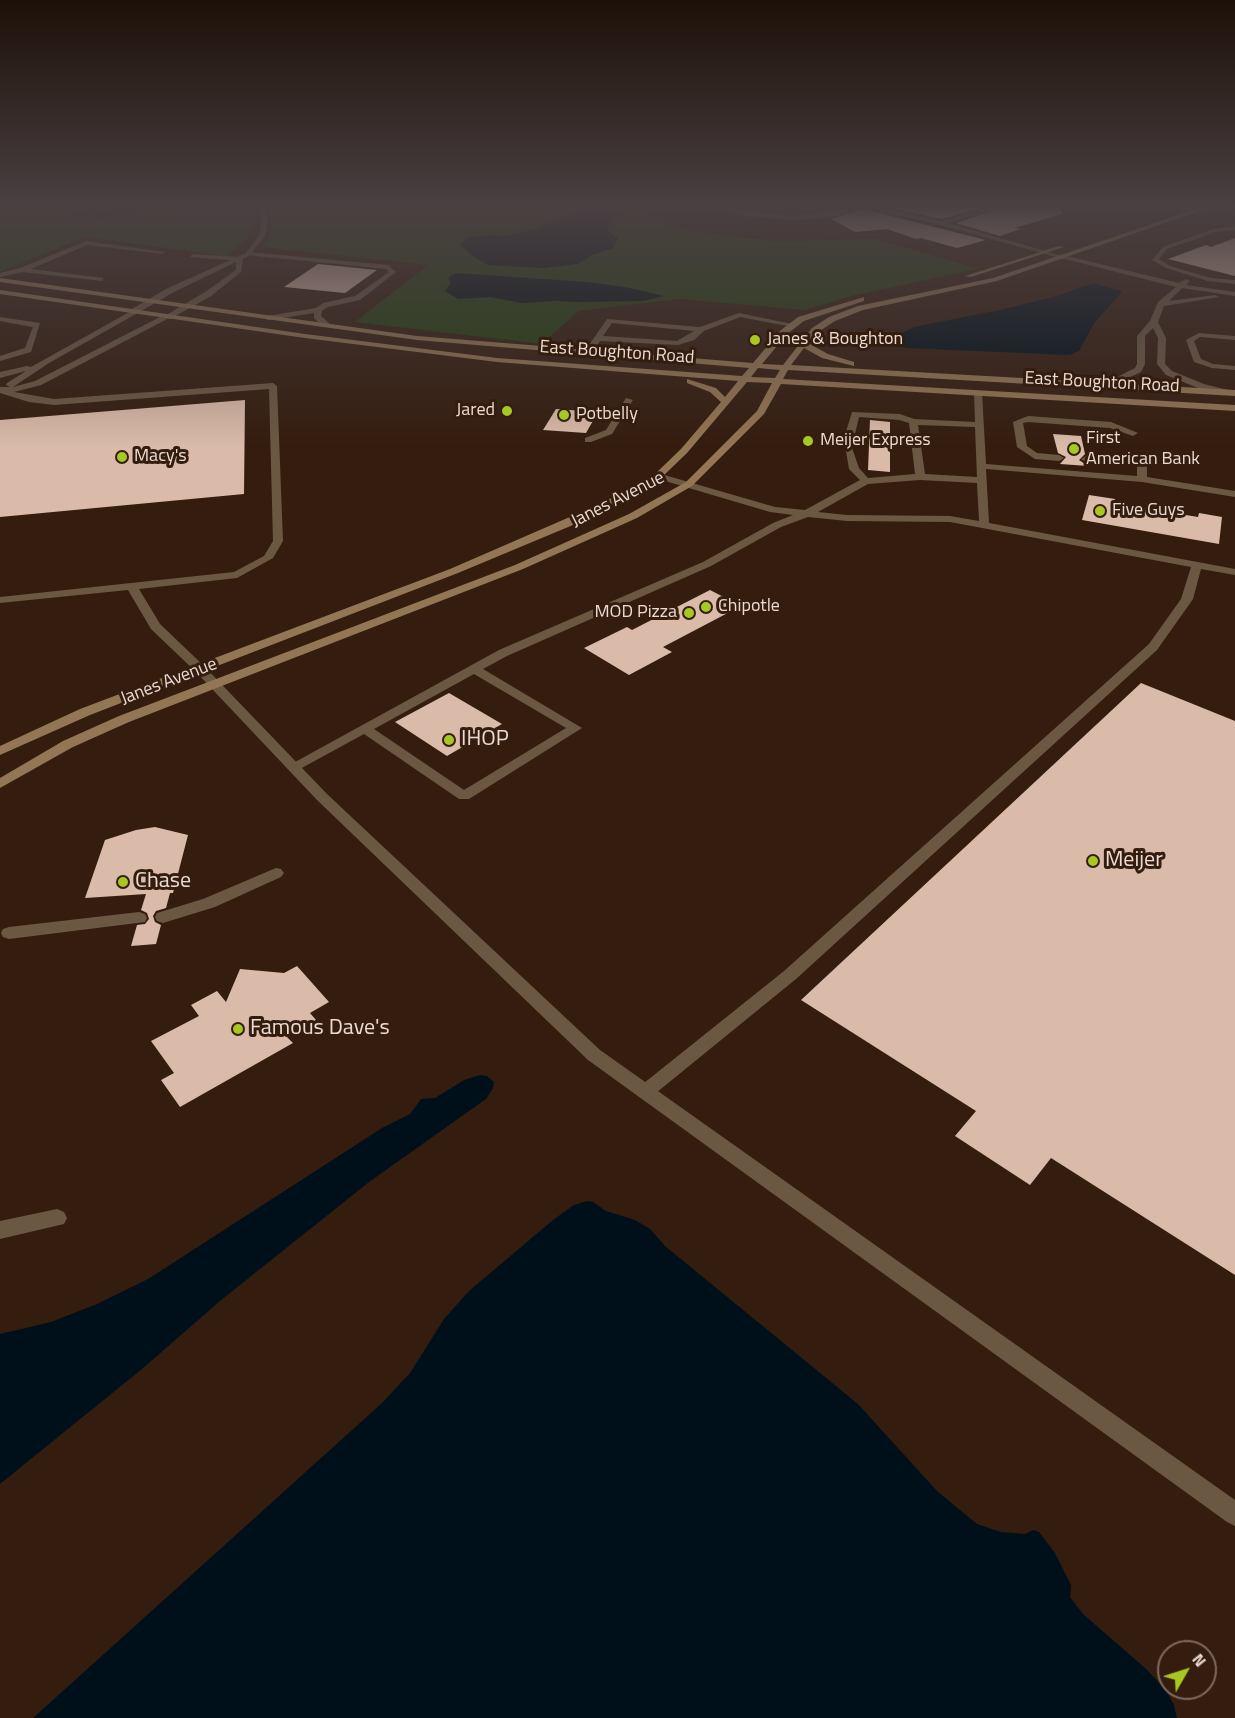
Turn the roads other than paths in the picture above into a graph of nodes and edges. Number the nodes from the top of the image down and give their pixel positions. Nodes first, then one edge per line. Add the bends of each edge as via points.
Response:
1 (56, 288) edge
2 (178, 288) edge
3 (216, 288) edge
4 (371, 288) edge
5 (911, 288) edge
6 (956, 288) edge
7 (1179, 288) edge
8 (1194, 288) edge
9 (907, 289) dead end
10 (0, 292) edge
11 (1235, 295) edge
12 (869, 297) dead end
13 (152, 302) junction
14 (1161, 304) junction
15 (186, 306) junction
16 (318, 310) junction
17 (133, 312) junction
18 (167, 316) junction
19 (270, 318) junction
20 (0, 319) edge
21 (1154, 322) junction
22 (326, 325) junction
23 (793, 325) junction
24 (701, 329) junction
25 (598, 338) junction
26 (1235, 338) edge
27 (803, 344) junction
28 (587, 354) junction
29 (0, 359) edge
30 (46, 361) junction
31 (756, 365) junction
32 (788, 367) junction
33 (1235, 368) edge
34 (646, 372) junction
35 (883, 373) junction
36 (0, 375) edge
37 (743, 379) junction
38 (780, 381) junction
39 (1098, 385) junction
40 (1, 391) edge
41 (978, 393) junction
42 (1232, 393) edge
43 (629, 400) dead end
44 (726, 402) junction
45 (1235, 408) edge
46 (912, 422) junction
47 (980, 425) junction
48 (1133, 433) dead end
49 (588, 440) dead end
50 (1059, 458) dead end
51 (1086, 459) dead end
52 (981, 466) junction
53 (658, 476) junction
54 (920, 477) junction
55 (1142, 479) junction
56 (982, 480) junction
57 (866, 481) junction
58 (689, 484) junction
59 (1235, 494) edge
60 (806, 514) junction
61 (984, 525) junction
62 (1197, 564) junction
63 (1235, 572) edge
64 (132, 587) junction
65 (0, 600) edge
66 (200, 669) junction
67 (474, 669) junction
68 (216, 684) junction
69 (364, 728) junction
70 (0, 751) edge
71 (293, 767) junction
72 (0, 784) edge
73 (276, 873) dead end
74 (163, 916) dead end
75 (139, 918) dead end
76 (9, 933) dead end
77 (645, 1092) junction
78 (57, 1218) dead end
79 (0, 1230) edge
80 (1235, 1514) edge

1 - 13 street, East Boughton Road
2 - 13 street
3 - 15 street
4 - 16 street via 357,298
5 - 9 street
6 - 27 street, Janes Avenue via 861,308 832,319
7 - 14 street
8 - 11 street
10 - 17 street, East Boughton Road
11 - 14 street
12 - 23 street, Janes Avenue via 824,310
13 - 15 street, East Boughton Road
13 - 17 street
14 - 21 street
15 - 18 street
15 - 19 street, East Boughton Road
16 - 19 street
16 - 22 street via 317,316
17 - 18 street, East Boughton Road
17 - 30 street
18 - 34 street, East Boughton Road via 420,351
18 - 40 street via 38,383
19 - 22 street, East Boughton Road
20 - 29 street via 37,325 28,350
21 - 39 street via 1141,336 1138,370
21 - 42 street via 1162,338 1161,364 1169,373
22 - 28 street, East Boughton Road
23 - 24 street via 739,315
23 - 31 street, Janes Avenue
24 - 25 street via 678,343
24 - 25 street via 610,321
25 - 28 street
26 - 33 street via 1199,335 1190,340 1197,360
27 - 32 street, Janes Avenue
27 - 35 street via 828,357
28 - 31 street, East Boughton Road
30 - 36 street
30 - 40 street
31 - 32 street, East Boughton Road
31 - 37 street, Janes Avenue
32 - 35 street, East Boughton Road
32 - 38 street, Janes Avenue
34 - 37 street, East Boughton Road
34 - 44 street via 704,386
35 - 39 street, East Boughton Road
37 - 38 street, East Boughton Road
37 - 44 street, Janes Avenue
38 - 41 street, East Boughton Road
38 - 58 street, Janes Avenue via 761,412
39 - 42 street, East Boughton Road
40 - 64 street via 54,402 273,386 278,541 268,558 237,575
41 - 45 street, East Boughton Road
41 - 47 street
43 - 49 street via 609,432
44 - 53 street, Janes Avenue
46 - 47 street
46 - 54 street
46 - 57 street via 900,417 855,414 849,443 854,469
47 - 52 street
48 - 50 street via 1110,425 1032,419 1018,422 1025,450
51 - 55 street via 1142,461
52 - 55 street
52 - 56 street
53 - 58 street
53 - 66 street, Janes Avenue via 569,523
54 - 56 street
54 - 57 street
55 - 59 street
56 - 61 street
57 - 60 street
58 - 60 street via 774,510
58 - 68 street, Janes Avenue via 633,516 553,553
60 - 61 street via 910,517
60 - 67 street via 777,525 707,564
61 - 62 street
62 - 63 street
62 - 77 street via 1187,599 1153,647 790,975
64 - 65 street
64 - 66 street via 155,626
66 - 68 street
66 - 70 street, Janes Avenue via 86,712
67 - 69 street
67 - 69 street via 575,728 464,796
68 - 71 street
68 - 72 street, Janes Avenue via 68,744
69 - 71 street
71 - 77 street via 594,1054
73 - 74 street via 209,903
75 - 76 street
77 - 80 street
78 - 79 street

